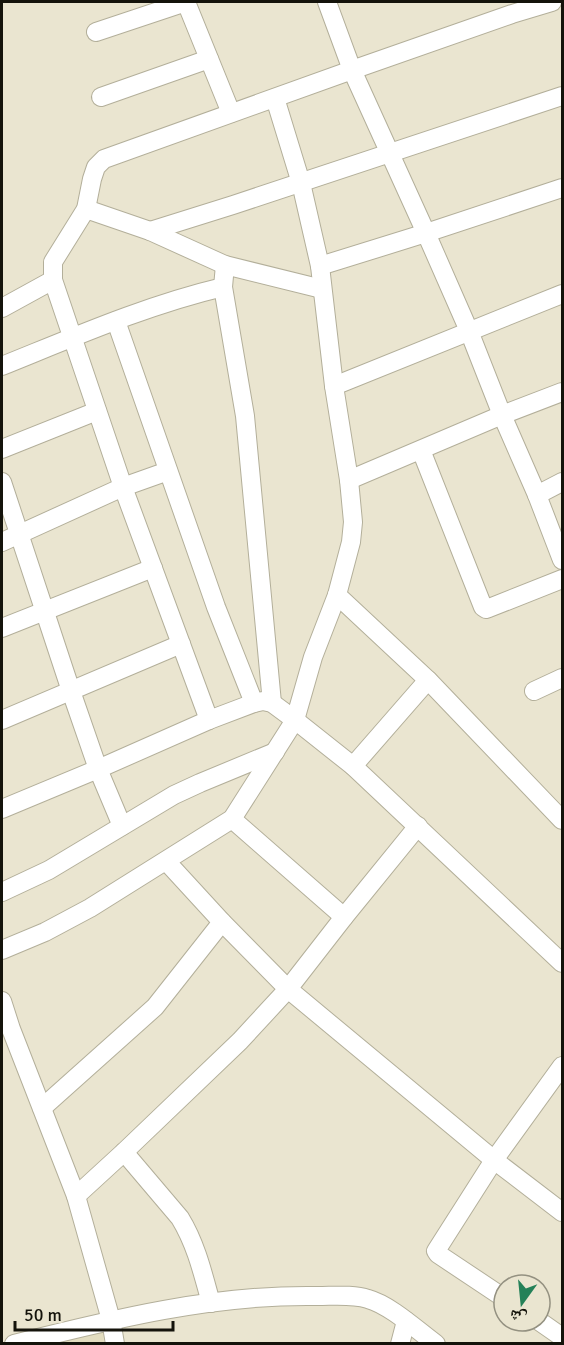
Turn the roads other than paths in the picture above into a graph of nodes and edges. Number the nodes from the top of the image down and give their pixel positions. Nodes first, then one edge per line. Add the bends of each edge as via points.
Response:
1 (186, 2) edge
2 (327, 2) edge
3 (552, 2) edge
4 (510, 8) edge
5 (96, 32) dead end
6 (209, 59) junction
7 (352, 70) junction
8 (562, 96) edge
9 (101, 98) dead end
10 (275, 98) junction
11 (231, 113) junction
12 (390, 153) junction
13 (302, 183) junction
14 (562, 188) edge
15 (86, 209) junction
16 (150, 231) junction
17 (426, 233) junction
18 (225, 265) junction
19 (320, 266) junction
20 (53, 280) junction
21 (223, 287) junction
22 (322, 289) junction
23 (562, 294) edge
24 (2, 308) edge
25 (116, 321) junction
26 (469, 331) junction
27 (73, 337) junction
28 (2, 366) edge
29 (334, 386) junction
30 (562, 392) edge
31 (96, 411) junction
32 (502, 415) junction
33 (2, 449) edge
34 (420, 450) junction
35 (168, 471) junction
36 (349, 480) junction
37 (2, 482) edge
38 (562, 482) edge
39 (123, 487) junction
40 (537, 495) junction
41 (10, 539) edge
42 (562, 560) edge
43 (153, 568) junction
44 (562, 579) edge
45 (336, 595) junction
46 (45, 610) junction
47 (2, 628) edge
48 (181, 644) junction
49 (562, 678) edge
50 (428, 680) junction
51 (71, 690) junction
52 (534, 691) dead end
53 (263, 703) junction
54 (2, 720) edge
55 (210, 720) junction
56 (296, 720) junction
57 (275, 752) junction
58 (353, 766) junction
59 (98, 769) junction
60 (2, 809) edge
61 (232, 819) junction
62 (562, 820) edge
63 (122, 826) junction
64 (418, 826) junction
65 (166, 861) junction
66 (2, 892) edge
67 (344, 917) junction
68 (222, 922) junction
69 (2, 950) edge
70 (562, 963) edge
71 (288, 989) junction
72 (2, 1001) edge
73 (561, 1070) edge
74 (42, 1108) junction
75 (124, 1152) junction
76 (494, 1160) junction
77 (76, 1196) junction
78 (562, 1212) edge
79 (492, 1290) edge
80 (211, 1303) junction
81 (111, 1320) junction
82 (406, 1321) junction
83 (14, 1344) edge
84 (115, 1344) edge
85 (400, 1344) edge
86 (436, 1344) edge

1 - 5 street
1 - 6 street
2 - 7 street
3 - 4 street
4 - 7 street
6 - 9 street
6 - 11 street
7 - 10 street
7 - 12 street
8 - 12 street
10 - 11 street
10 - 13 street
11 - 15 street via 104,159 96,167
12 - 13 street
12 - 17 street
13 - 16 street
13 - 19 street
14 - 17 street
15 - 16 street
15 - 20 street via 53,262
16 - 18 street
17 - 19 street
17 - 26 street
18 - 21 street
18 - 22 street
19 - 22 street
20 - 24 street
20 - 27 street
21 - 25 street
21 - 53 street via 245,416
22 - 29 street
23 - 26 street
25 - 27 street
25 - 35 street
26 - 29 street
26 - 32 street
27 - 28 street
27 - 31 street
29 - 36 street
30 - 32 street
31 - 33 street
31 - 39 street
32 - 34 street
32 - 40 street
34 - 36 street
34 - 44 street via 483,607
35 - 39 street
35 - 53 street via 216,607
36 - 45 street via 351,542
37 - 41 street
38 - 40 street
39 - 41 street
39 - 43 street
40 - 42 street
41 - 46 street
43 - 46 street
43 - 48 street
45 - 50 street
45 - 56 street via 313,657
46 - 47 street
46 - 51 street
48 - 51 street
48 - 55 street
49 - 52 street
50 - 58 street
50 - 62 street
51 - 54 street
51 - 59 street
53 - 55 street
53 - 56 street
55 - 59 street
56 - 57 street
56 - 58 street
57 - 61 street
57 - 63 street via 174,795
58 - 64 street
59 - 60 street
59 - 63 street
61 - 65 street
61 - 67 street
63 - 66 street via 49,870
64 - 67 street
64 - 70 street
65 - 68 street
65 - 69 street via 90,908
67 - 71 street
68 - 71 street
68 - 74 street via 155,1007
71 - 75 street via 240,1041
71 - 76 street
72 - 74 street
73 - 76 street
74 - 77 street
75 - 77 street
75 - 80 street via 187,1230
76 - 78 street
76 - 79 street via 436,1251
77 - 81 street
80 - 81 street
80 - 82 street via 289,1295 352,1296 384,1305
81 - 83 street
81 - 84 street
82 - 85 street
82 - 86 street

